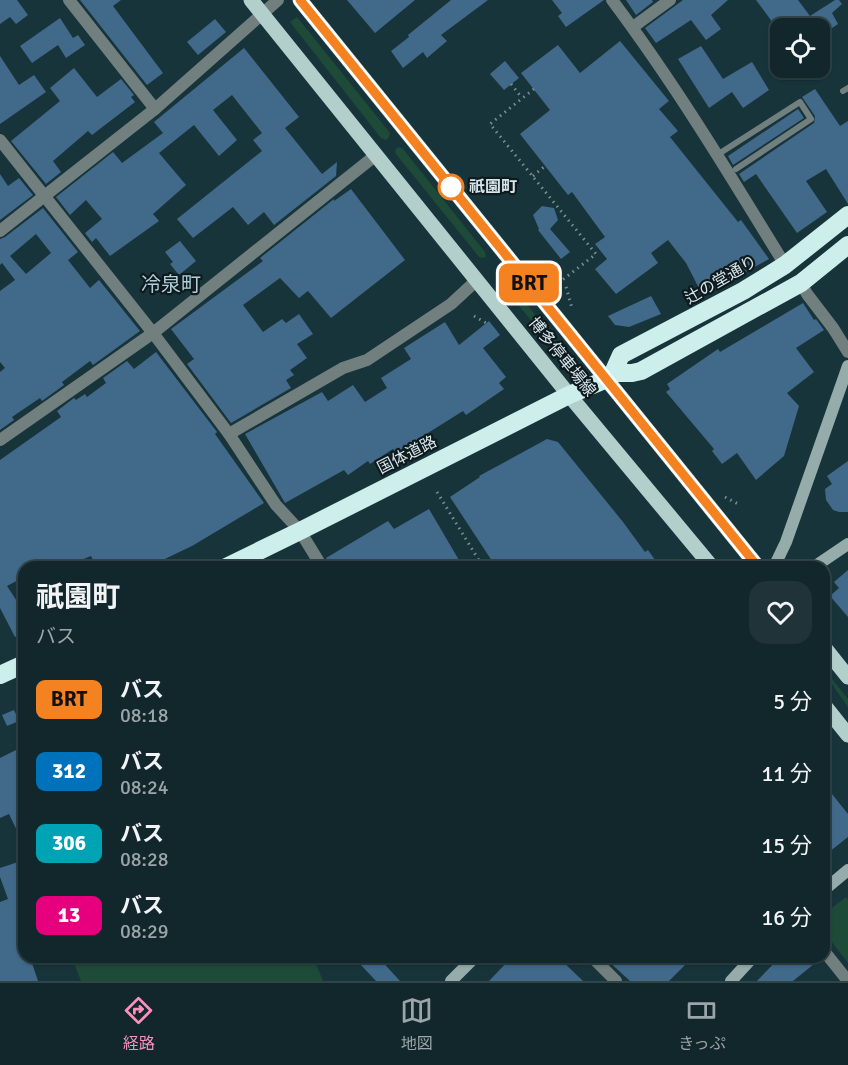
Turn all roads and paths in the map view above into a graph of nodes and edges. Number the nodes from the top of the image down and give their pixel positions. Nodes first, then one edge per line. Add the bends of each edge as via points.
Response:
1 (69, 0) edge
2 (252, 0) edge
3 (278, 0) edge
4 (300, 0) edge
5 (612, 0) edge
6 (670, 0) edge
7 (262, 14) junction
8 (633, 27) junction
9 (512, 84) dead end
10 (534, 88) dead end
11 (522, 98) junction
12 (155, 109) junction
13 (0, 140) edge
14 (376, 155) junction
15 (717, 155) junction
16 (545, 166) dead end
17 (736, 169) dead end
18 (533, 176) junction
19 (44, 196) junction
20 (848, 215) edge
21 (830, 229) junction
22 (0, 231) edge
23 (846, 251) edge
24 (785, 264) junction
25 (477, 280) junction
26 (561, 282) dead end
27 (801, 283) junction
28 (566, 287) dead end
29 (572, 308) dead end
30 (474, 316) dead end
31 (486, 323) dead end
32 (153, 333) junction
33 (848, 352) edge
34 (848, 366) edge
35 (610, 376) junction
36 (569, 395) junction
37 (229, 434) junction
38 (0, 440) edge
39 (437, 492) dead end
40 (725, 497) dead end
41 (740, 505) dead end
42 (300, 531) junction
43 (848, 544) edge
44 (238, 561) edge
45 (318, 561) edge
46 (479, 561) edge
47 (707, 561) edge
48 (753, 561) edge
49 (777, 561) edge
50 (823, 561) edge
51 (830, 654) edge
52 (18, 665) edge
53 (2, 668) edge
54 (848, 677) edge
55 (830, 712) edge
56 (848, 735) edge
57 (848, 870) edge
58 (830, 885) edge
59 (830, 958) edge
60 (469, 963) edge
61 (597, 963) edge
62 (748, 963) edge
63 (451, 981) edge
64 (616, 981) edge
65 (731, 981) edge
66 (848, 981) edge

1 - 12 street
2 - 7 main road, 博多停車場線
3 - 7 street
4 - 35 main road, 博多停車場線
5 - 8 street
6 - 8 street
7 - 12 street
7 - 14 main road, 博多停車場線
8 - 15 street
9 - 11 path
10 - 11 path
11 - 18 path via 490,124
12 - 19 street
13 - 19 street
14 - 25 main road, 博多停車場線
14 - 32 street
15 - 17 lane via 800,102 811,119
15 - 24 street
16 - 18 path
18 - 26 path via 596,254
19 - 22 street
19 - 32 street
20 - 21 highway, 辻の堂通り
21 - 23 street
21 - 24 highway, 辻の堂通り
23 - 27 highway
24 - 35 highway, 辻の堂通り via 743,291 621,355
25 - 36 main road, 博多停車場線
25 - 37 street via 451,304 367,360 343,368
27 - 33 street
27 - 35 highway via 641,371
28 - 29 path
30 - 31 path
32 - 37 street
32 - 38 street
34 - 49 street
35 - 36 highway, 国体道路
35 - 48 main road, 博多停車場線
36 - 42 highway, 国体道路
36 - 47 main road, 博多停車場線
37 - 42 street via 276,505
39 - 46 path
40 - 41 path
42 - 44 highway, 国体道路
42 - 45 street
43 - 50 street
51 - 54 main road
52 - 53 highway
55 - 56 main road
57 - 58 street
59 - 66 street
60 - 63 street
61 - 64 street
62 - 65 street

